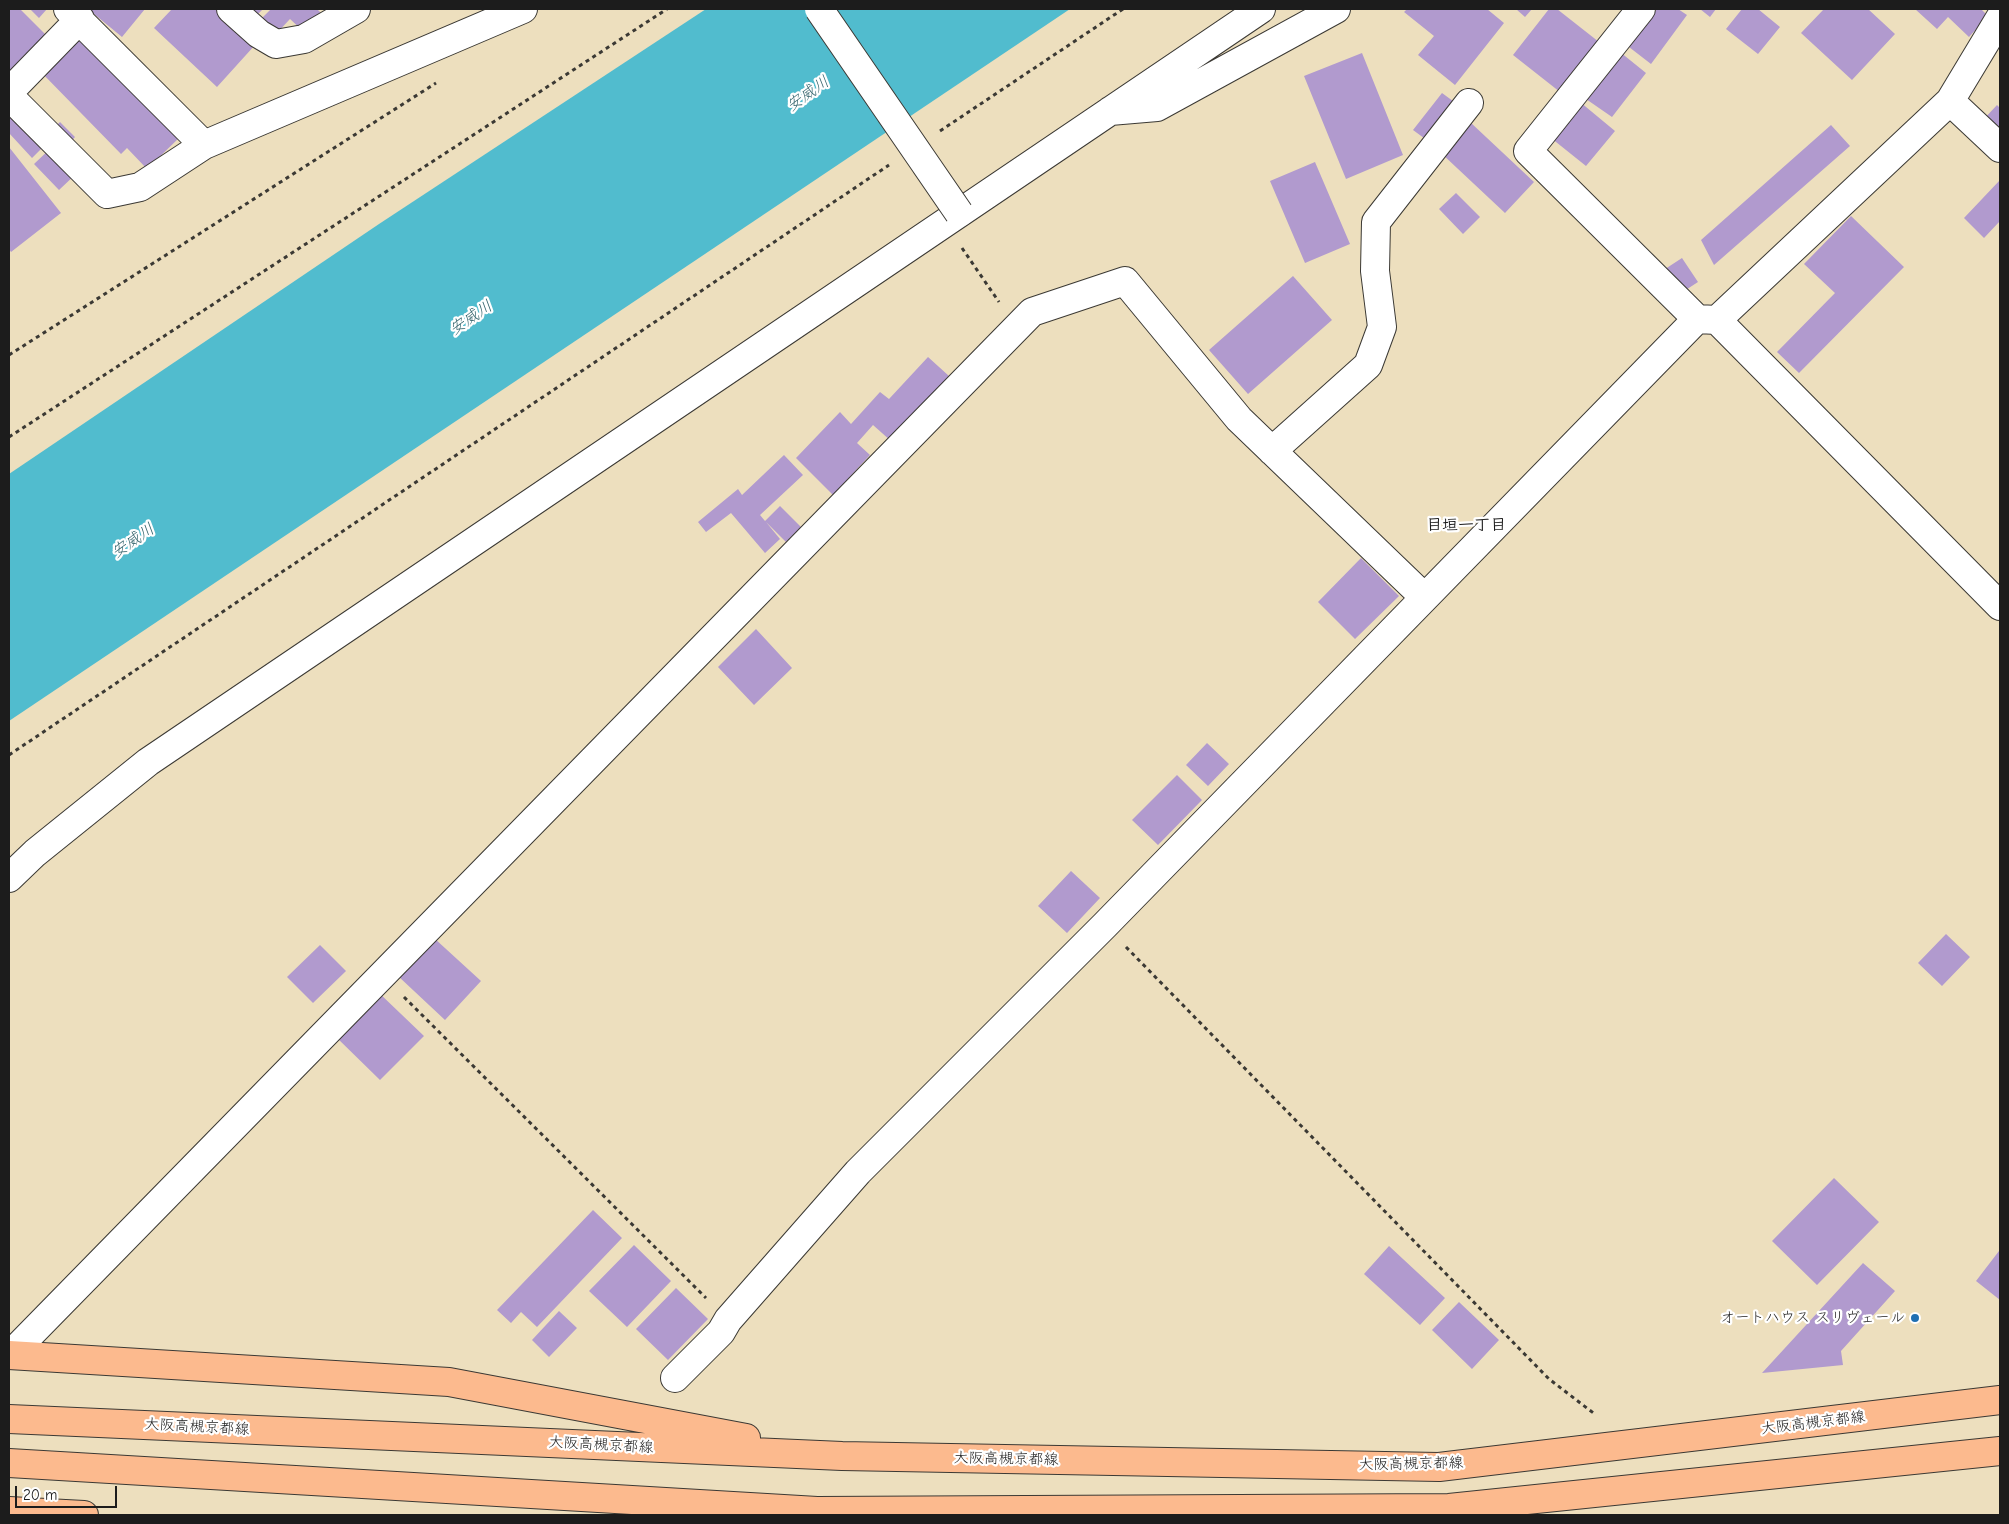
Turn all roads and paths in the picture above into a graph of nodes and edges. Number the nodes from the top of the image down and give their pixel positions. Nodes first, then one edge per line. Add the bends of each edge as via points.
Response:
1 (231, 9) edge
2 (356, 9) edge
3 (523, 9) edge
4 (667, 9) edge
5 (818, 9) edge
6 (1122, 9) edge
7 (1261, 9) edge
8 (1336, 9) edge
9 (1641, 9) edge
10 (74, 14) edge
11 (2000, 18) edge
12 (437, 82) dead end
13 (9, 92) edge
14 (9, 96) edge
15 (1950, 101) junction
16 (1469, 103) dead end
17 (1109, 111) junction
18 (938, 132) dead end
19 (204, 145) junction
20 (2000, 148) edge
21 (890, 165) dead end
22 (952, 218) junction
23 (1707, 319) junction
24 (1017, 327) junction
25 (9, 355) edge
26 (9, 437) edge
27 (1272, 451) junction
28 (1424, 597) junction
29 (2000, 606) edge
30 (9, 755) edge
31 (9, 878) edge
32 (1105, 925) junction
33 (382, 975) junction
34 (728, 1320) junction
35 (9, 1355) edge
36 (675, 1378) dead end
37 (2000, 1400) edge
38 (9, 1419) edge
39 (1633, 1444) junction
40 (2000, 1451) edge
41 (842, 1456) junction
42 (9, 1463) edge
43 (9, 1511) edge
44 (816, 1511) junction
45 (84, 1515) edge
46 (742, 1515) edge

1 - 2 street via 259,34 276,44 304,40
3 - 19 street
4 - 26 path
5 - 22 street, bridge
6 - 18 path
7 - 17 street
8 - 17 street via 1157,107
9 - 23 street via 1528,151
10 - 13 street
10 - 19 street
11 - 15 street
12 - 25 path
14 - 19 street via 107,194 140,188
15 - 20 street
15 - 23 street
16 - 27 street via 1376,222 1375,271 1382,327 1368,366
17 - 22 street
21 - 30 path
22 - 24 path
22 - 31 street via 148,762 35,853
23 - 28 street
23 - 29 street
24 - 27 street via 1032,312 1125,281 1239,419
24 - 33 street
27 - 28 street
28 - 32 street
32 - 34 street via 858,1172
32 - 39 path via 1549,1379
33 - 34 path
33 - 35 street
34 - 36 street via 721,1332
35 - 41 main road via 449,1382
37 - 39 main road, 大阪高槻京都線
38 - 41 main road, 大阪高槻京都線
39 - 41 main road, 大阪高槻京都線 via 1439,1467
40 - 44 main road via 1449,1508
42 - 44 main road
43 - 45 main road
44 - 46 main road

